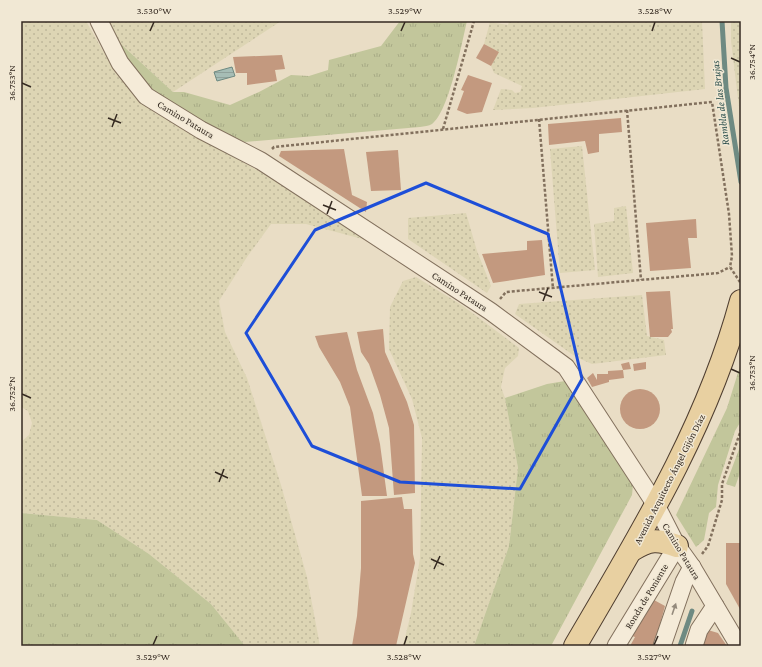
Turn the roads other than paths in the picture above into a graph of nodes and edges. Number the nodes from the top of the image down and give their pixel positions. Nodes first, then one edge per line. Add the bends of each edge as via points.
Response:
1 (99, 21) edge
2 (741, 302) edge
3 (656, 506) junction
4 (677, 546) junction
5 (632, 550) junction
6 (692, 567) junction
7 (715, 606) junction
8 (575, 646) edge
9 (616, 646) edge
10 (662, 646) edge
11 (694, 646) edge
12 (739, 646) edge

1 - 3 street, Camino Pataura via 120,63 146,96 201,130 261,161 490,311 566,367
2 - 3 main road, Avenida Arquitecto Ángel Gijón Díaz via 707,402
3 - 4 street, Camino Pataura
3 - 5 main road, Avenida Arquitecto Ángel Gijón Díaz
4 - 5 main road via 654,540
4 - 6 street, Camino Pataura
4 - 9 street, Ronda de Poniente
5 - 8 main road, Avenida Arquitecto Ángel Gijón Díaz
6 - 7 street, Camino Pataura
10 -> 6 street via 684,582
7 - 11 street via 699,630
7 - 12 street, Camino Pataura

